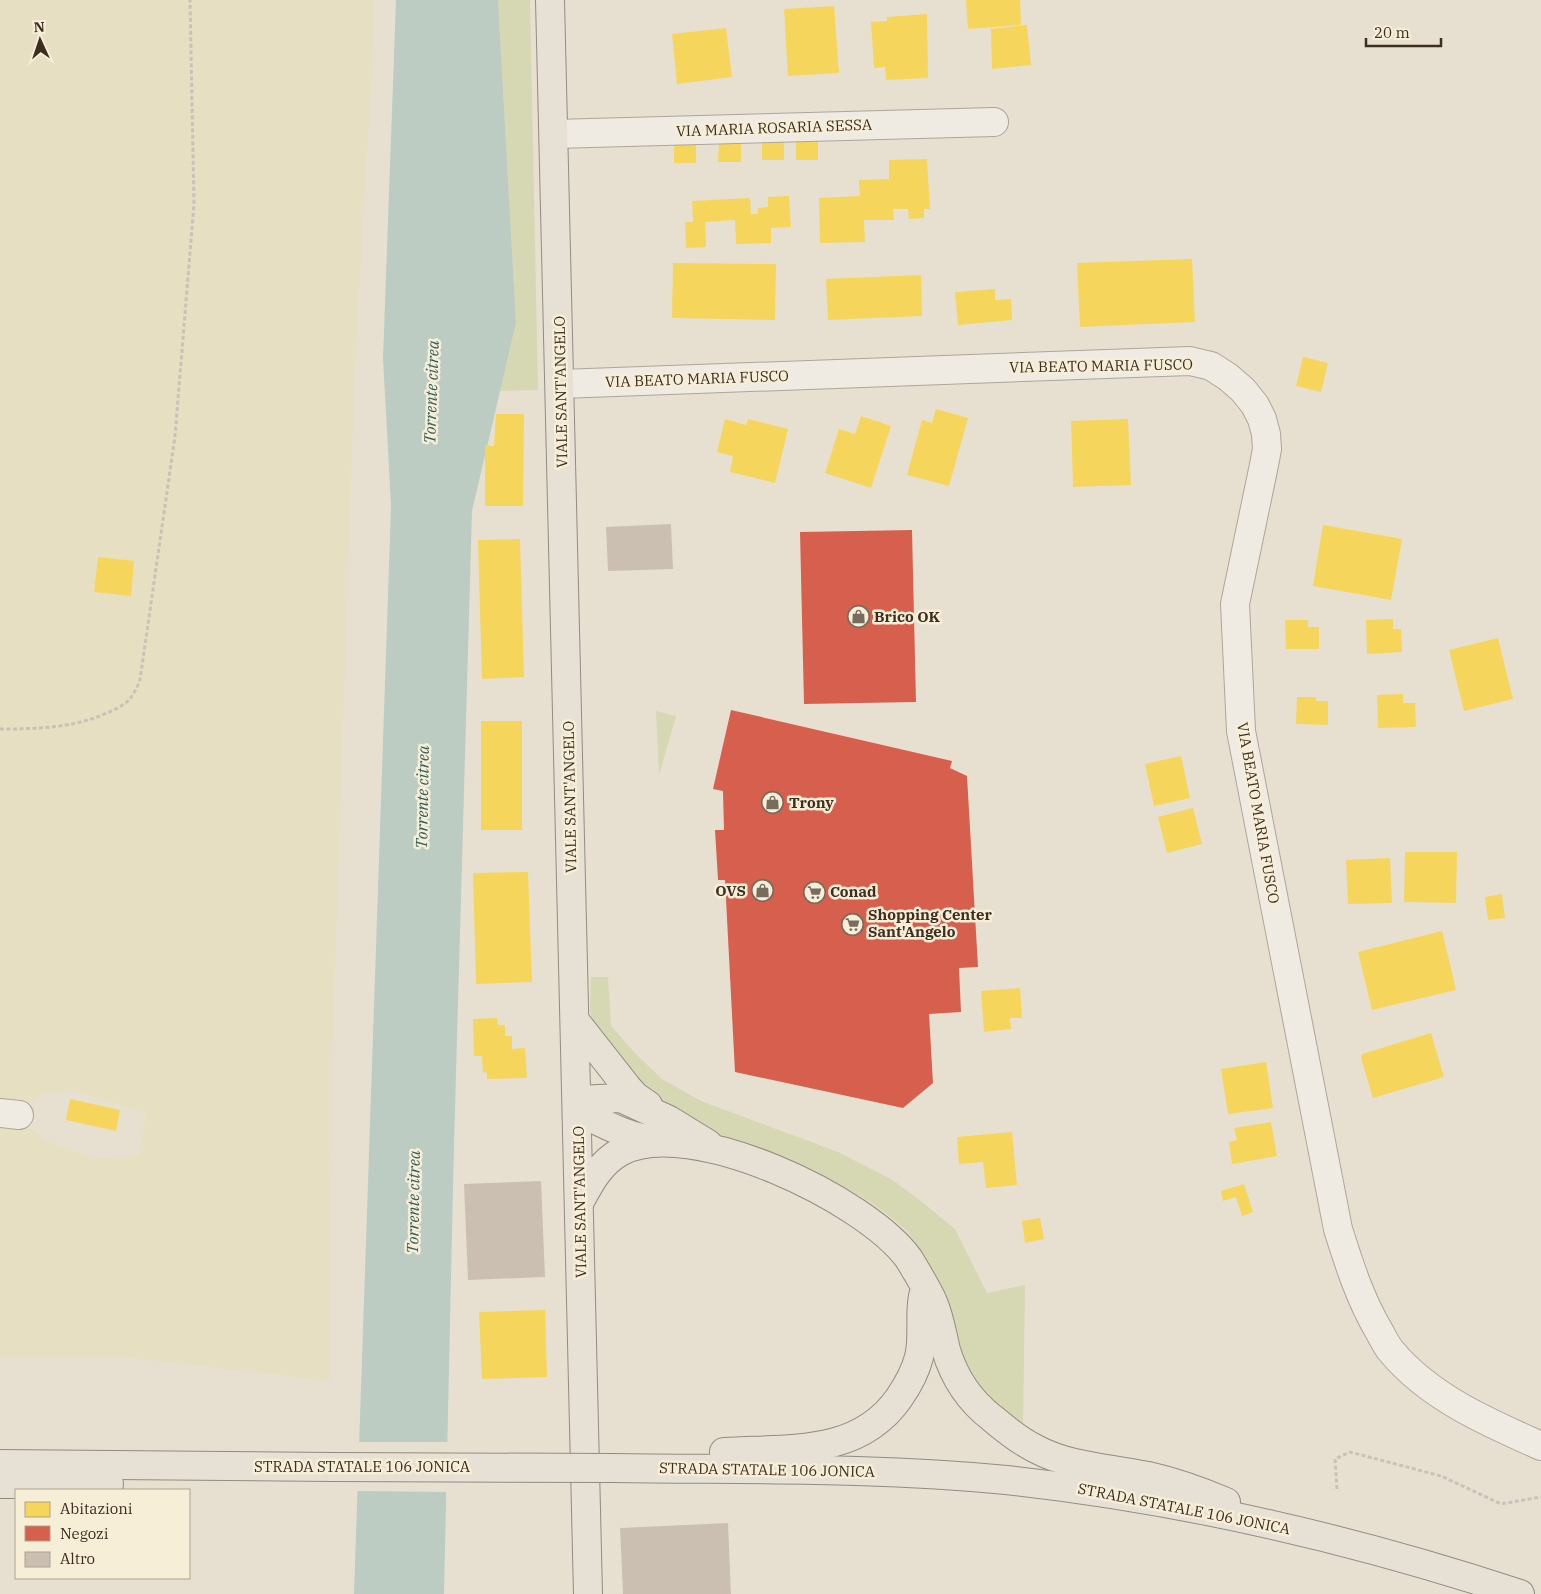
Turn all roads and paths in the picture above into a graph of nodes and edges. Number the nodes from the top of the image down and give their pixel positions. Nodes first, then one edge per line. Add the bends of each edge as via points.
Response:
1 (190, 0) edge
2 (550, 0) edge
3 (994, 122) dead end
4 (554, 134) junction
5 (560, 384) junction
6 (0, 729) edge
7 (576, 1022) junction
8 (577, 1106) junction
9 (666, 1135) junction
10 (580, 1202) junction
11 (925, 1288) junction
12 (1541, 1446) edge
13 (0, 1464) edge
14 (192, 1466) junction
15 (645, 1468) junction
16 (0, 1484) edge
17 (1337, 1489) dead end
18 (1541, 1497) edge
19 (1280, 1526) junction
20 (588, 1594) edge
21 (1520, 1594) edge

1 - 6 path via 194,204 175,436 140,680 128,701 87,722
2 - 4 main road, VIALE SANT'ANGELO
3 - 4 street, VIA MARIA ROSARIA SESSA
4 - 5 main road, VIALE SANT'ANGELO
5 - 7 main road, VIALE SANT'ANGELO
5 - 12 street, VIA BEATO MARIA FUSCO via 1190,362 1211,366 1243,390 1262,419 1267,449 1235,604 1241,732 1338,1229 1367,1310 1390,1350 1422,1381 1462,1408
7 - 8 main road, VIALE SANT'ANGELO
7 - 9 main road
8 - 9 main road via 621,1098
8 - 10 main road, VIALE SANT'ANGELO
9 - 10 main road via 611,1158 595,1175
9 - 11 main road via 738,1156 812,1186 852,1209 887,1235 909,1259
10 - 20 main road, VIALE SANT'ANGELO
11 - 15 main road via 920,1356 908,1385 880,1421 848,1439 825,1446 684,1454
11 - 19 main road via 933,1301 952,1368 966,1392 1017,1437 1068,1462 1182,1484
13 - 14 main road, STRADA STATALE 106 JONICA
14 - 15 main road, STRADA STATALE 106 JONICA, bridge
14 - 16 main road via 150,1484
15 - 19 main road, STRADA STATALE 106 JONICA via 854,1471 1006,1480 1139,1498
17 - 18 path via 1335,1459 1350,1452 1441,1476 1501,1504
19 - 21 main road, STRADA STATALE 106 JONICA via 1412,1560

